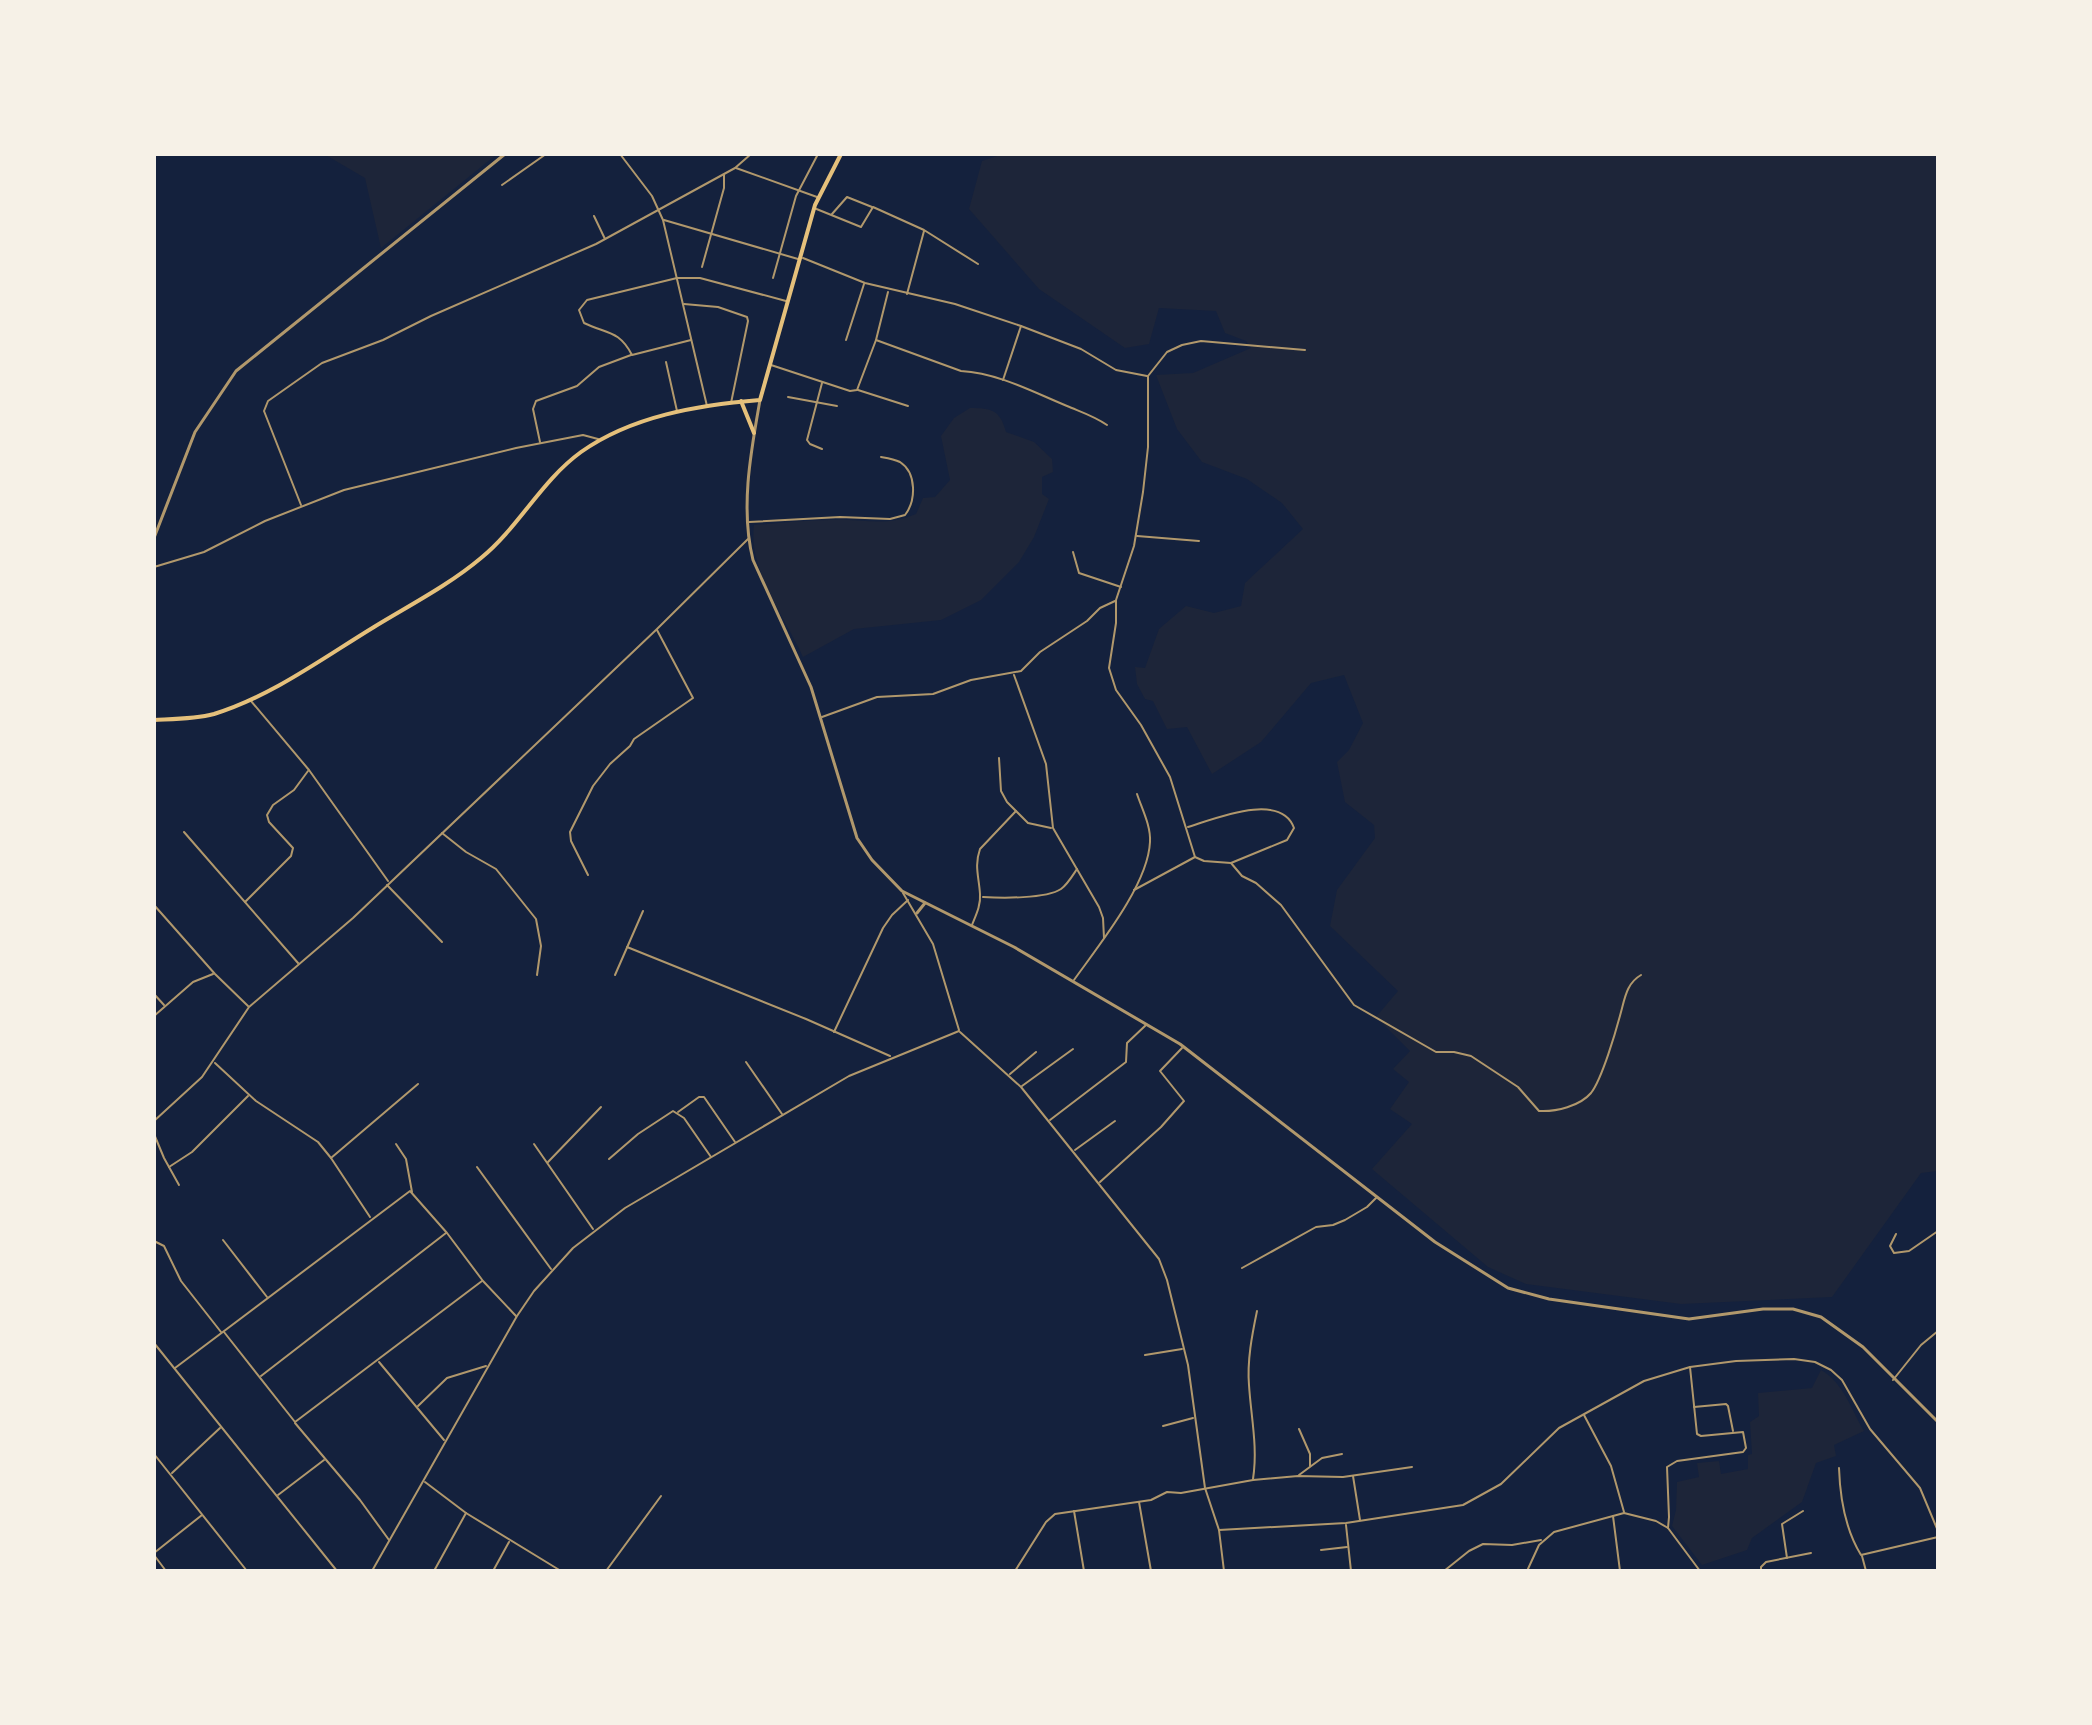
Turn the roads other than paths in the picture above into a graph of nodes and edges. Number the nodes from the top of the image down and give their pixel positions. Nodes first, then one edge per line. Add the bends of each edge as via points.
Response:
1 (505, 154) edge
2 (546, 154) edge
3 (620, 154) edge
4 (751, 154) edge
5 (818, 154) edge
6 (841, 154) edge
7 (735, 168) junction
8 (724, 175) junction
9 (502, 185) dead end
10 (799, 191) junction
11 (818, 197) junction
12 (814, 207) junction
13 (873, 207) junction
14 (660, 211) junction
15 (831, 215) junction
16 (594, 216) dead end
17 (663, 220) junction
18 (924, 230) junction
19 (711, 234) junction
20 (605, 239) junction
21 (780, 253) junction
22 (798, 257) junction
23 (978, 264) dead end
24 (702, 267) dead end
25 (677, 278) junction
26 (773, 278) dead end
27 (865, 283) junction
28 (889, 290) junction
29 (907, 294) junction
30 (786, 301) junction
31 (683, 304) junction
32 (1021, 326) junction
33 (691, 340) junction
34 (846, 340) dead end
35 (876, 340) junction
36 (1305, 350) dead end
37 (632, 355) junction
38 (666, 362) dead end
39 (770, 365) junction
40 (1148, 376) junction
41 (1003, 381) junction
42 (823, 382) junction
43 (857, 390) junction
44 (788, 397) dead end
45 (760, 400) junction
46 (741, 401) junction
47 (817, 402) junction
48 (731, 403) junction
49 (707, 406) junction
50 (837, 406) dead end
51 (908, 406) dead end
52 (678, 412) junction
53 (1107, 425) dead end
54 (754, 433) junction
55 (601, 440) junction
56 (540, 443) junction
57 (822, 449) dead end
58 (881, 457) dead end
59 (301, 505) junction
60 (748, 522) junction
61 (1136, 535) junction
62 (154, 538) edge
63 (749, 538) junction
64 (1199, 541) dead end
65 (1073, 552) dead end
66 (154, 567) edge
67 (1122, 587) junction
68 (1116, 600) junction
69 (657, 629) junction
70 (1013, 673) junction
71 (250, 700) junction
72 (822, 717) junction
73 (154, 720) edge
74 (999, 758) dead end
75 (309, 770) junction
76 (1137, 794) dead end
77 (1016, 811) junction
78 (1187, 827) junction
79 (1053, 828) junction
80 (184, 832) dead end
81 (441, 832) junction
82 (1195, 857) junction
83 (1231, 863) junction
84 (1078, 868) junction
85 (588, 875) dead end
86 (387, 883) junction
87 (1134, 890) junction
88 (902, 891) junction
89 (981, 897) junction
90 (908, 900) junction
91 (245, 902) junction
92 (925, 903) junction
93 (154, 905) edge
94 (159, 910) junction
95 (643, 911) dead end
96 (917, 913) junction
97 (154, 914) edge
98 (972, 925) junction
99 (1104, 938) junction
100 (442, 942) dead end
101 (627, 947) junction
102 (299, 964) junction
103 (215, 974) junction
104 (537, 975) dead end
105 (615, 975) dead end
106 (1641, 975) dead end
107 (1074, 981) junction
108 (154, 994) edge
109 (165, 1006) junction
110 (249, 1007) junction
111 (154, 1016) edge
112 (1147, 1024) junction
113 (959, 1031) junction
114 (834, 1033) junction
115 (1183, 1047) junction
116 (1073, 1049) dead end
117 (1036, 1052) dead end
118 (891, 1057) junction
119 (746, 1062) dead end
120 (214, 1063) junction
121 (1009, 1075) junction
122 (418, 1084) dead end
123 (1021, 1087) junction
124 (248, 1095) junction
125 (601, 1107) dead end
126 (678, 1112) junction
127 (783, 1115) junction
128 (154, 1121) edge
129 (1049, 1121) junction
130 (1115, 1121) dead end
131 (154, 1134) edge
132 (736, 1143) junction
133 (396, 1144) dead end
134 (534, 1144) dead end
135 (1074, 1151) junction
136 (711, 1157) junction
137 (331, 1158) junction
138 (609, 1159) dead end
139 (547, 1163) junction
140 (169, 1167) junction
141 (477, 1167) dead end
142 (1099, 1183) junction
143 (179, 1185) dead end
144 (412, 1193) junction
145 (1377, 1197) junction
146 (371, 1219) junction
147 (593, 1230) junction
148 (1938, 1231) edge
149 (447, 1233) junction
150 (1896, 1234) dead end
151 (223, 1240) dead end
152 (154, 1241) edge
153 (1242, 1268) dead end
154 (552, 1270) junction
155 (483, 1281) junction
156 (268, 1297) junction
157 (1257, 1311) dead end
158 (517, 1316) junction
159 (1938, 1331) edge
160 (223, 1332) junction
161 (154, 1343) edge
162 (1183, 1348) junction
163 (1145, 1355) dead end
164 (378, 1361) junction
165 (488, 1366) junction
166 (1690, 1367) junction
167 (175, 1368) junction
168 (260, 1377) junction
169 (1893, 1380) junction
170 (417, 1407) junction
171 (1694, 1407) junction
172 (1583, 1414) junction
173 (1194, 1418) junction
174 (295, 1422) junction
175 (1938, 1422) edge
176 (1163, 1426) dead end
177 (221, 1427) junction
178 (1299, 1429) dead end
179 (1734, 1432) junction
180 (445, 1441) junction
181 (154, 1454) edge
182 (1342, 1454) dead end
183 (325, 1459) junction
184 (1310, 1467) junction
185 (1412, 1467) dead end
186 (1839, 1468) dead end
187 (171, 1474) junction
188 (1298, 1476) junction
189 (1353, 1476) junction
190 (1253, 1480) junction
191 (424, 1481) junction
192 (1205, 1488) junction
193 (277, 1496) junction
194 (661, 1496) dead end
195 (1139, 1502) junction
196 (1074, 1510) junction
197 (1803, 1511) dead end
198 (466, 1513) junction
199 (1624, 1513) junction
200 (203, 1514) junction
201 (1613, 1515) junction
202 (1360, 1522) junction
203 (1346, 1523) junction
204 (1668, 1528) junction
205 (1219, 1530) junction
206 (1938, 1531) edge
207 (1938, 1537) edge
208 (1543, 1540) junction
209 (509, 1541) junction
210 (390, 1542) junction
211 (1349, 1547) junction
212 (1321, 1550) dead end
213 (1811, 1553) dead end
214 (154, 1554) edge
215 (1861, 1555) junction
216 (1787, 1558) junction
217 (166, 1571) edge
218 (247, 1571) edge
219 (337, 1571) edge
220 (372, 1571) edge
221 (434, 1571) edge
222 (493, 1571) edge
223 (561, 1571) edge
224 (606, 1571) edge
225 (1015, 1571) edge
226 (1084, 1571) edge
227 (1151, 1571) edge
228 (1224, 1571) edge
229 (1351, 1571) edge
230 (1444, 1571) edge
231 (1527, 1571) edge
232 (1620, 1571) edge
233 (1700, 1571) edge
234 (1761, 1571) edge
235 (1866, 1571) edge

1 - 62 street via 236,371 197,426
2 - 9 street
3 - 14 street
4 - 7 street
5 - 10 street
6 - 11 main road
7 - 8 street
7 - 10 street
8 - 14 street
8 - 19 street
10 - 11 street
10 - 21 street
11 - 12 main road
12 - 15 street
12 - 22 main road
13 - 15 street via 847,197
13 - 15 street via 863,227
13 - 18 street
14 - 17 street
14 - 20 street
16 - 20 street
17 - 19 street
17 - 25 street
18 - 23 street
18 - 29 street
19 - 21 street
19 - 24 street
20 - 59 street via 322,363 268,401 264,411
21 - 22 street
21 - 26 street
22 - 27 street
22 - 30 main road
25 - 30 street via 713,280
25 - 31 street
25 - 37 street via 587,300 579,310 584,323 616,334
27 - 28 street
27 - 34 street
28 - 29 street
28 - 35 street
29 - 32 street
30 - 39 main road
31 - 33 street
31 - 48 street via 718,307 747,317
32 - 40 street via 1081,349 1116,370
32 - 41 street
33 - 37 street
33 - 49 street
35 - 41 street
35 - 43 street
36 - 40 street via 1201,341 1167,352
37 - 56 street via 599,367 577,386 536,401
38 - 52 street
39 - 42 street
39 - 45 main road
40 - 61 street via 1148,447
41 - 53 street
42 - 43 street
42 - 47 street
43 - 51 street
44 - 47 street
45 - 46 main road
45 - 54 street
46 - 48 main road
46 - 54 main road
47 - 50 street
47 - 57 street via 807,440
48 - 49 main road
49 - 52 main road
52 - 55 main road
54 - 60 street
55 - 56 street via 583,435
55 - 71 main road via 560,470 503,537 458,575
56 - 59 street
58 - 60 street via 898,461 909,471 913,493 905,515
59 - 66 street via 204,552
60 - 63 street
61 - 64 street
61 - 67 street
63 - 69 street
63 - 72 street via 757,571
65 - 67 street via 1079,573
67 - 68 street
68 - 70 street
68 - 78 street via 1109,668 1116,690 1162,760
69 - 81 street
69 - 85 street via 693,698 634,739 593,786 570,832
70 - 72 street via 933,694 885,695
70 - 79 street via 1046,764
71 - 73 main road via 203,716
71 - 75 street
72 - 88 street via 857,838
74 - 77 street via 1001,791
75 - 86 street
75 - 91 street via 267,815 293,848 291,856
76 - 87 street via 1150,840
77 - 79 street via 1028,823
77 - 89 street via 977,857
78 - 82 street
78 - 83 street via 1256,809 1281,813 1292,822 1287,840
79 - 84 street
80 - 91 street
81 - 86 street
81 - 104 street via 496,869 536,919 541,946
82 - 83 street
82 - 87 street
83 - 106 street via 1281,905 1354,1005 1436,1052 1471,1056 1518,1087 1539,1111 1581,1102 1593,1091 1628,988
84 - 89 street via 1063,889 1051,893
84 - 99 street via 1103,918
86 - 100 street
86 - 102 street
87 - 99 street
88 - 90 street
88 - 92 street
89 - 98 street
90 - 96 street
90 - 114 street via 878,937
91 - 102 street
92 - 96 street
92 - 98 street
93 - 94 street
94 - 97 street
94 - 103 street
95 - 101 street
96 - 113 street via 938,955
98 - 107 street
99 - 107 street
101 - 105 street
101 - 114 street
102 - 110 street
103 - 109 street via 193,982
103 - 110 street
107 - 112 street
108 - 109 street
109 - 111 street
110 - 120 street
112 - 115 street
112 - 129 street via 1127,1043 1126,1062
113 - 118 street
113 - 121 street
114 - 118 street
115 - 142 street via 1160,1071 1184,1101
115 - 145 street
116 - 123 street
117 - 121 street
118 - 127 street
119 - 127 street
120 - 124 street
120 - 128 street
121 - 123 street
122 - 137 street
123 - 129 street
124 - 137 street via 318,1142
124 - 140 street via 192,1152
125 - 139 street
126 - 132 street via 704,1097
126 - 136 street
126 - 138 street via 669,1112
127 - 132 street
129 - 135 street
130 - 135 street
131 - 140 street
132 - 136 street
133 - 144 street via 411,1174
134 - 139 street
135 - 142 street
136 - 147 street
137 - 146 street
139 - 147 street
140 - 143 street
141 - 154 street
142 - 162 street via 1159,1259
144 - 146 street
144 - 149 street
145 - 153 street via 1345,1220 1316,1227
145 - 169 street via 1508,1288 1689,1319 1793,1309 1831,1323
146 - 156 street
147 - 154 street
148 - 150 street via 1909,1251 1894,1253 1890,1246
149 - 155 street
149 - 168 street
151 - 156 street
152 - 160 street via 164,1246 181,1281
154 - 158 street
155 - 158 street
155 - 164 street
156 - 160 street
157 - 190 street via 1249,1368
158 - 165 street
159 - 169 street
160 - 167 street
160 - 168 street
161 - 167 street
162 - 163 street
162 - 173 street
164 - 170 street
164 - 174 street
165 - 170 street via 447,1378
165 - 180 street
166 - 171 street
166 - 172 street via 1644,1381
166 - 206 street via 1794,1359 1831,1370 1870,1429 1920,1488
167 - 177 street
168 - 174 street
169 - 175 street
170 - 180 street
171 - 179 street via 1726,1404
171 - 179 street via 1698,1435
172 - 199 street via 1611,1466
172 - 202 street via 1547,1437 1501,1484 1475,1500
173 - 176 street
173 - 192 street
174 - 183 street
177 - 187 street
177 - 193 street
178 - 184 street
179 - 204 street via 1744,1434 1743,1452 1667,1467
180 - 191 street
181 - 187 street
182 - 184 street
183 - 193 street
183 - 210 street
184 - 188 street
185 - 189 street
186 - 215 street via 1851,1540
187 - 200 street
188 - 189 street
188 - 190 street
189 - 202 street
190 - 192 street
191 - 198 street
191 - 210 street
192 - 195 street
192 - 205 street
193 - 219 street
194 - 224 street
195 - 196 street
195 - 227 street
196 - 225 street via 1046,1522
196 - 226 street
197 - 216 street via 1782,1524
198 - 209 street
198 - 221 street
199 - 201 street
199 - 204 street
200 - 214 street
200 - 218 street
201 - 208 street via 1570,1525
201 - 232 street
202 - 203 street
203 - 205 street
203 - 211 street
204 - 233 street
205 - 228 street
207 - 215 street
208 - 230 street via 1483,1544
208 - 231 street
209 - 222 street
209 - 223 street
210 - 220 street
211 - 212 street
211 - 229 street
213 - 216 street
214 - 217 street
215 - 235 street
216 - 234 street via 1766,1562

